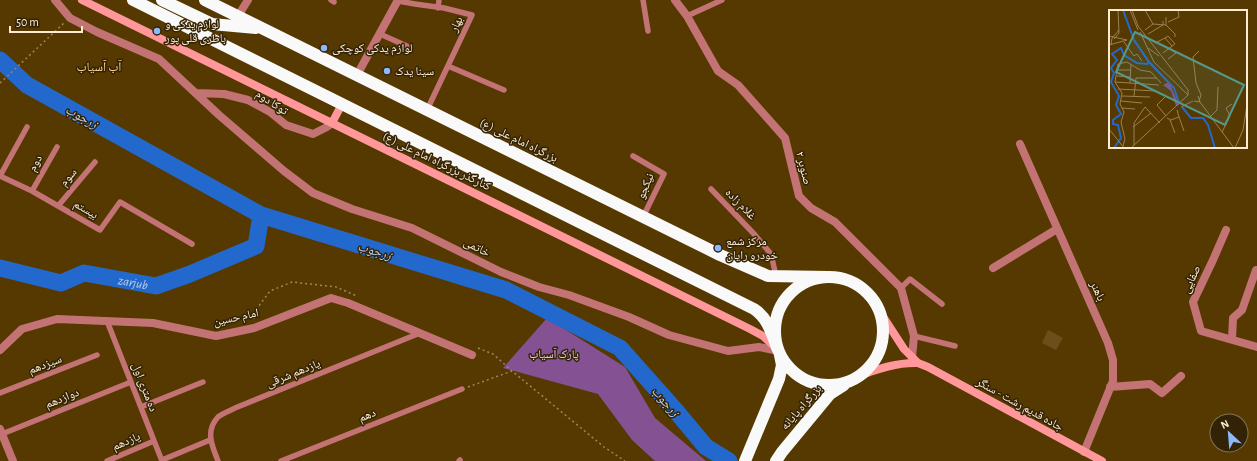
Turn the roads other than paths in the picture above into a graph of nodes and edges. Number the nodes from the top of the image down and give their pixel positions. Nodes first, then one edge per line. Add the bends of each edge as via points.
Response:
1 (55, 0) edge
2 (82, 0) edge
3 (133, 0) edge
4 (162, 0) edge
5 (205, 0) edge
6 (248, 0) edge
7 (398, 0) edge
8 (439, 0) edge
9 (643, 0) edge
10 (675, 0) edge
11 (722, 0) edge
12 (182, 4) edge
13 (438, 8) junction
14 (238, 16) junction
15 (687, 16) junction
16 (173, 20) junction
17 (263, 29) junction
18 (648, 31) dead end
19 (380, 34) junction
20 (409, 47) dead end
21 (448, 66) junction
22 (357, 75) junction
23 (504, 90) dead end
24 (196, 93) junction
25 (342, 104) junction
26 (427, 110) junction
27 (332, 123) junction
28 (27, 126) dead end
29 (1020, 144) dead end
30 (57, 147) dead end
31 (633, 156) dead end
32 (95, 162) dead end
33 (0, 176) edge
34 (711, 189) dead end
35 (32, 191) junction
36 (58, 206) junction
37 (643, 217) junction
38 (1057, 229) junction
39 (1226, 230) dead end
40 (192, 244) dead end
41 (993, 268) dead end
42 (1256, 270) edge
43 (776, 277) junction
44 (828, 277) junction
45 (901, 288) junction
46 (942, 304) dead end
47 (880, 312) junction
48 (107, 322) junction
49 (420, 333) junction
50 (914, 336) junction
51 (1232, 339) junction
52 (955, 346) dead end
53 (1257, 347) edge
54 (0, 350) edge
55 (779, 351) junction
56 (472, 355) dead end
57 (97, 356) dead end
58 (912, 357) junction
59 (918, 363) junction
60 (1181, 376) dead end
61 (856, 378) junction
62 (131, 382) junction
63 (203, 382) dead end
64 (1110, 387) junction
65 (462, 389) road end
66 (0, 393) edge
67 (141, 407) junction
68 (1, 432) edge
69 (210, 440) junction
70 (154, 441) junction
71 (1084, 452) junction
72 (747, 457) edge
73 (13, 461) edge
74 (107, 461) edge
75 (162, 461) edge
76 (218, 461) edge
77 (281, 461) edge
78 (776, 461) edge
79 (1102, 461) edge

1 - 24 street, خاتمی via 70,18 159,59
2 - 27 main road, کنارگذر بزرگراه امام علی (ع)
3 - 16 highway
4 - 12 highway
5 - 14 highway, بزرگراه امام علی (ع)
6 - 14 street
7 - 13 lane, بهار
7 - 19 street
8 - 13 lane
9 - 18 lane
10 - 15 street, صنوبر ۲
11 - 15 lane
12 - 16 highway
12 - 17 highway via 212,24
13 - 21 lane, بهار via 472,15
14 - 17 highway, بزرگراه امام علی (ع)
15 - 45 street, صنوبر ۲ via 718,71 738,85 785,138 798,196 811,208 835,222
16 - 25 highway
17 - 22 highway, بزرگراه امام علی (ع)
19 - 20 lane
19 - 22 street
21 - 23 lane
21 - 26 lane, بهار
22 - 26 highway, بزرگراه امام علی (ع)
24 - 27 street, توکا دوم via 224,94 248,100 270,112 286,125 313,134
24 - 55 street, خاتمی via 284,171 313,193 352,209 412,228 501,272 621,314 669,335 728,351 759,347
25 - 27 main road
25 - 55 highway via 754,309 768,324
26 - 37 highway, بزرگراه امام علی (ع)
27 - 55 main road, کنارگذر بزرگراه امام علی (ع) via 750,329 766,338
28 - 33 lane
29 - 38 street, باهنر
30 - 35 lane, دوم
31 - 37 lane, نیکجو via 664,174
32 - 36 lane, سوم
33 - 35 lane, بیستم
34 - 43 lane, غلام زاده via 771,254
35 - 36 lane, بیستم
36 - 40 lane, بیستم via 100,230 120,202
37 - 43 highway, بزرگراه امام علی (ع) via 760,273
38 - 41 street
38 - 64 street, باهنر via 1108,343 1113,360 1113,381
39 - 51 street, صفایی via 1193,302 1201,331
42 - 51 street via 1242,310 1233,318
43 - 44 highway, بزرگراه امام علی (ع)
44 - 47 highway via 846,279 860,286 873,298
44 - 55 highway via 803,283 782,303 775,327
45 - 46 lane via 910,279
45 - 50 street, صنوبر ۲
47 - 58 main road
47 - 61 highway via 883,330 880,348 870,366
48 - 49 street, امام حسین via 153,323 216,336 254,328 330,298
48 - 54 street, امام حسین via 57,319 22,329
48 - 62 lane, ده متری اول
49 - 56 street, امام حسین
49 - 69 lane, یازدهم شرقی via 235,408 219,417 210,429
50 - 52 lane
50 - 58 street, صنوبر ۲
51 - 53 street, صفایی
55 - 61 highway via 790,369 810,381 832,385
55 - 72 highway via 782,365 779,379
57 - 66 lane, سیزدهم
58 - 59 main road
59 - 61 main road via 889,366
59 - 71 main road, جاده قدیم رشت - سنگر
60 - 64 street via 1162,394 1150,384
61 - 78 highway, بزرگراه پایانه via 830,394
62 - 67 lane, ده متری اول
62 - 68 lane, دوازدهم
63 - 67 lane
64 - 71 street, باهنر
65 - 77 lane, دهم
67 - 70 lane, ده متری اول
68 - 73 street
69 - 75 lane
69 - 76 lane
70 - 74 lane, یازدهم
70 - 75 lane, ده متری اول
71 - 79 main road, جاده قدیم رشت - سنگر

